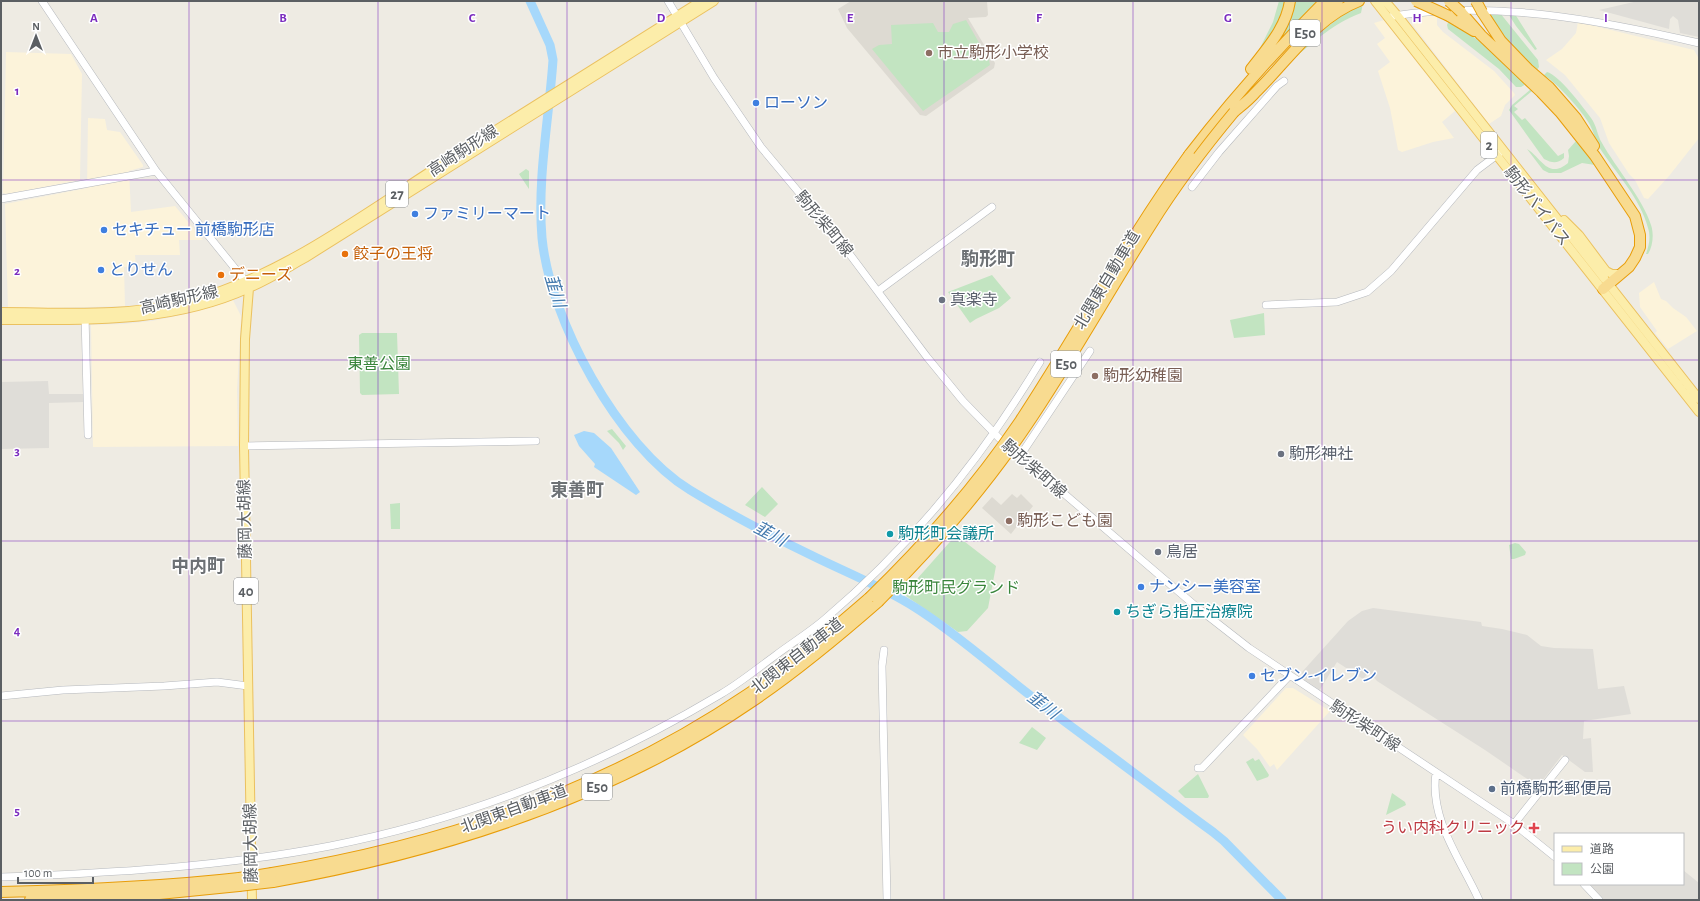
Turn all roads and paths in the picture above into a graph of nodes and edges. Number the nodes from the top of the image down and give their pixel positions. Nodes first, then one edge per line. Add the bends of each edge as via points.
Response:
1 (42, 1) edge
2 (668, 1) edge
3 (701, 1) edge
4 (714, 1) edge
5 (1290, 1) edge
6 (1325, 1) edge
7 (1338, 1) edge
8 (1359, 1) edge
9 (1375, 1) edge
10 (1385, 1) edge
11 (1416, 1) edge
12 (1483, 1) edge
13 (1462, 4) edge
14 (1548, 8) dead end
15 (1397, 15) junction
16 (1389, 18) junction
17 (679, 19) junction
18 (1481, 34) junction
19 (1501, 41) junction
20 (1699, 43) edge
21 (1269, 63) junction
22 (1284, 81) dead end
23 (1501, 153) junction
24 (156, 171) junction
25 (1192, 187) dead end
26 (1, 199) edge
27 (1545, 203) junction
28 (992, 207) dead end
29 (1619, 274) junction
30 (247, 285) junction
31 (1607, 287) junction
32 (878, 291) junction
33 (1266, 305) dead end
34 (1, 312) edge
35 (85, 317) junction
36 (1, 320) edge
37 (1090, 350) dead end
38 (1040, 362) dead end
39 (1699, 399) edge
40 (1699, 412) edge
41 (994, 432) junction
42 (88, 435) dead end
43 (536, 441) dead end
44 (244, 446) junction
45 (1020, 456) junction
46 (873, 600) junction
47 (884, 650) dead end
48 (1289, 676) junction
49 (248, 686) junction
50 (1, 696) edge
51 (1564, 760) dead end
52 (1198, 768) dead end
53 (1436, 773) junction
54 (1514, 824) junction
55 (1554, 857) edge
56 (252, 858) junction
57 (1, 877) edge
58 (239, 882) junction
59 (1585, 885) edge
60 (1, 892) edge
61 (30, 900) edge
62 (252, 900) edge
63 (887, 900) edge
64 (1479, 900) edge
65 (1599, 900) edge

1 - 24 street
2 - 17 street, 駒形柴町線
3 - 17 main road
4 - 17 main road
5 - 21 highway
6 - 21 highway, 北関東自動車道 / E50
7 - 21 highway, 北関東自動車道 / E50
8 - 21 highway via 1337,13
9 - 16 main road, 駒形バイパス / 2
10 - 15 main road, 駒形バイパス / 2
11 - 18 highway, bridge
12 - 13 street
13 - 15 street
13 - 18 highway
13 - 19 highway via 1488,32
13 - 19 highway, bridge via 1482,12
14 - 20 street
15 - 16 street
15 - 23 main road, 駒形バイパス / 2
16 - 23 main road, 駒形バイパス / 2
17 - 30 main road, 高崎駒形線 / 27 via 555,92 369,212
17 - 30 main road, 高崎駒形線 / 27 via 542,110 305,258
17 - 32 street, 駒形柴町線 via 760,147
18 - 29 highway via 1560,112 1595,156 1635,216 1640,247 1633,262
19 - 31 highway via 1549,87 1576,118 1645,224 1647,241 1642,257 1632,271
21 - 46 highway, 北関東自動車道 / E50, bridge via 1202,132 1144,220 1045,382 995,455 941,523
21 - 46 highway, 北関東自動車道 / E50, bridge via 1155,218 1053,386 1003,460 947,530 910,570
22 - 25 street via 1219,152
23 - 27 main road, 駒形バイパス / 2
23 - 31 main road, 駒形バイパス / 2
23 - 33 street via 1477,170 1391,271 1367,292 1337,302
24 - 26 street
24 - 30 street
27 - 29 main road via 1578,235 1606,271
27 - 31 main road, 駒形バイパス / 2
28 - 32 street
29 - 31 highway
30 - 35 main road, 高崎駒形線 / 27 via 208,303 168,313
30 - 44 main road, 藤岡大胡線 / 40
31 - 39 main road, 駒形バイパス / 2
31 - 40 main road, 駒形バイパス / 2
32 - 41 street, 駒形柴町線 via 963,401
34 - 35 main road, 高崎駒形線 / 27
35 - 36 main road, 高崎駒形線 / 27
35 - 42 street
37 - 45 street
38 - 41 street
41 - 45 street, 駒形柴町線
41 - 56 street via 934,511 862,586 823,621 724,693 630,745 564,775 485,804 409,827 326,846
43 - 44 street
44 - 49 main road, 藤岡大胡線 / 40
45 - 48 street, 駒形柴町線 via 1199,609
46 - 58 highway, 北関東自動車道 / E50, bridge via 814,657 752,702 683,744 623,775 534,813 452,841 351,867
47 - 63 street via 882,666
48 - 52 street via 1202,768
48 - 53 street, 駒形柴町線
49 - 50 street via 217,682
49 - 56 main road, 藤岡大胡線 / 40
51 - 54 street
53 - 54 street, 駒形柴町線
53 - 64 street via 1438,815
54 - 55 street, 駒形柴町線
56 - 57 street via 98,873
56 - 62 main road, 藤岡大胡線 / 40
58 - 60 highway, 北関東自動車道 / E50
58 - 61 highway, 北関東自動車道 / E50 via 134,896
59 - 65 street

